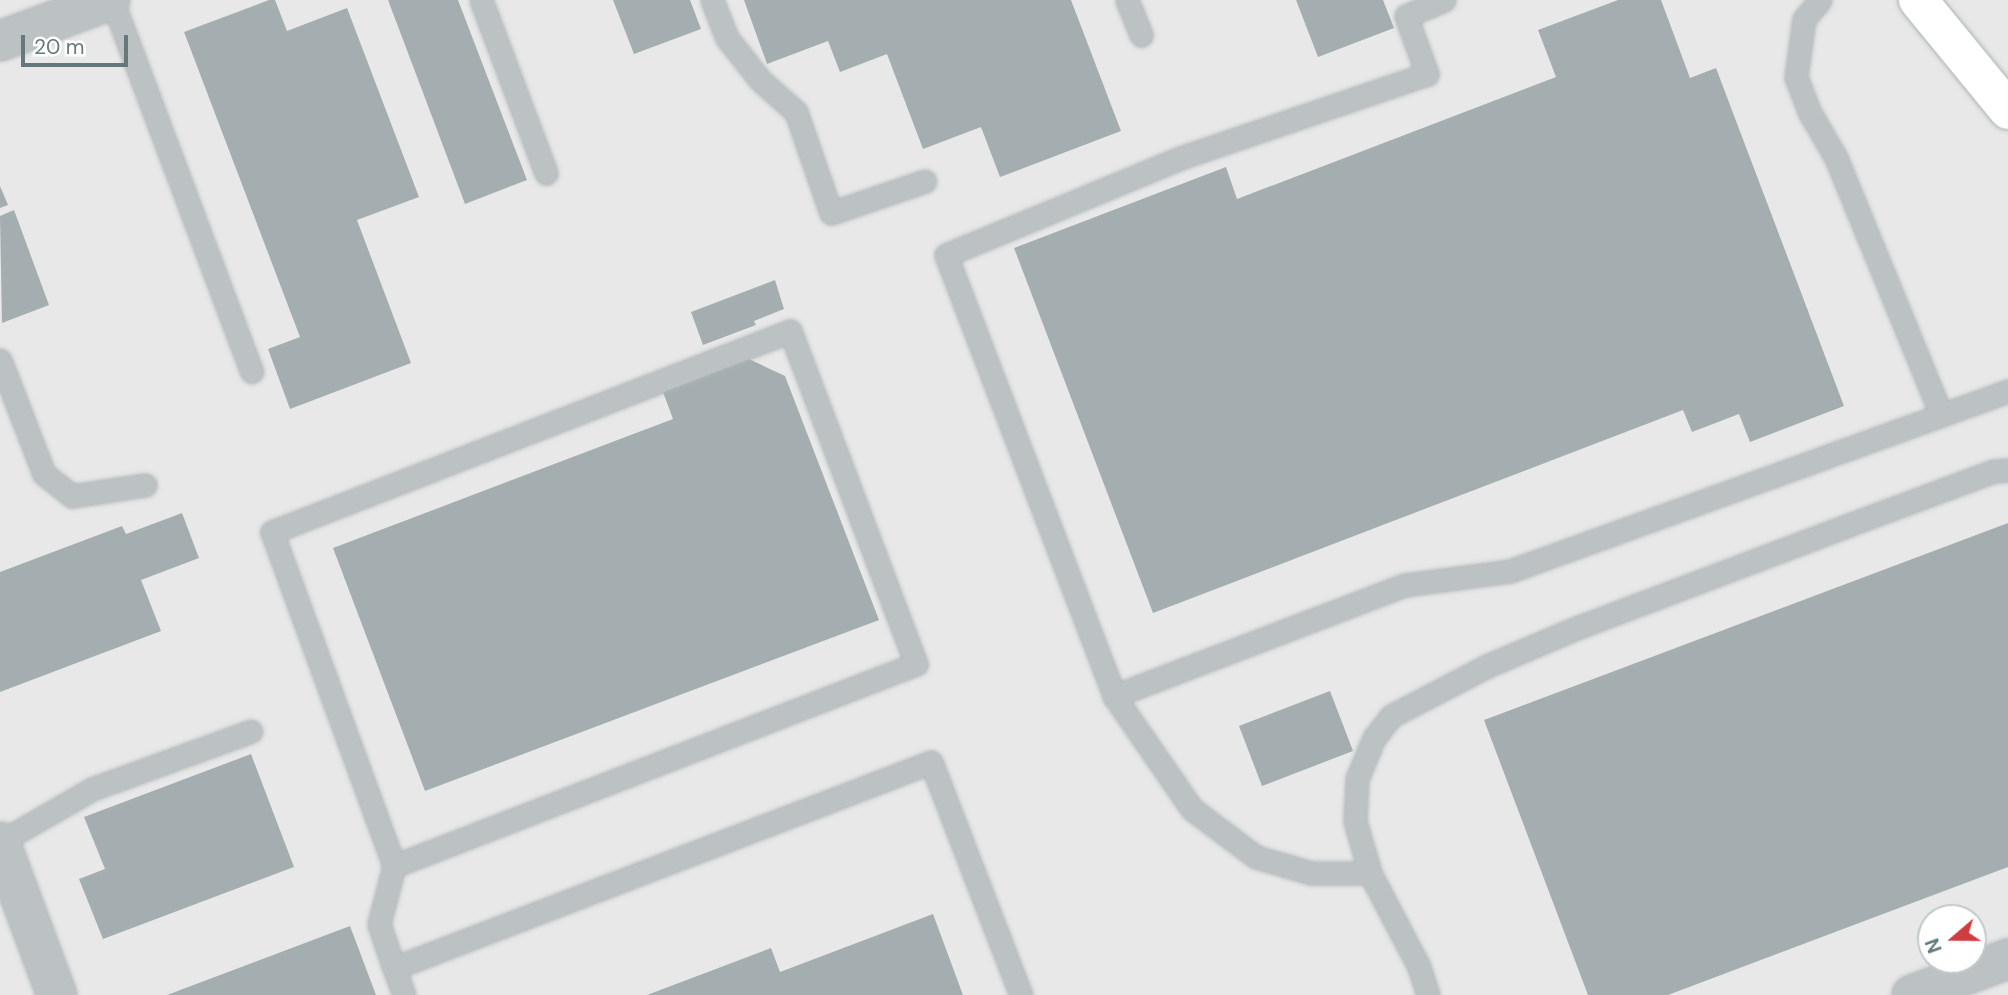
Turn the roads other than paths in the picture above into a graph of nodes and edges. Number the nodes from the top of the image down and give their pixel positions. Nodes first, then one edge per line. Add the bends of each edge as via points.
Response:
1 (111, 0) edge
2 (481, 0) edge
3 (712, 0) edge
4 (1127, 0) edge
5 (1444, 0) edge
6 (1820, 0) edge
7 (1918, 0) edge
8 (1141, 35) dead end
9 (0, 41) edge
10 (2008, 110) edge
11 (547, 173) dead end
12 (925, 181) dead end
13 (0, 360) edge
14 (253, 372) dead end
15 (2008, 391) edge
16 (1941, 414) junction
17 (2008, 470) edge
18 (145, 485) dead end
19 (1114, 696) junction
20 (251, 731) dead end
21 (0, 842) edge
22 (394, 866) junction
23 (1370, 873) junction
24 (2008, 959) edge
25 (394, 968) junction
26 (1919, 994) edge
27 (57, 995) edge
28 (404, 995) edge
29 (1021, 995) edge
30 (1428, 995) edge

1 - 9 street
1 - 14 lane
2 - 11 lane
3 - 12 lane via 727,38 761,81 796,112 831,212
4 - 8 lane
5 - 19 lane via 1406,16 1427,74 1178,159 946,255
6 - 16 lane via 1804,19 1796,76 1810,113 1836,158
7 - 10 main road
13 - 18 lane via 44,474 72,496
15 - 16 lane
16 - 19 lane via 1510,572 1405,585
17 - 23 lane via 1994,471 1579,627 1487,666 1391,716 1374,738 1357,779 1355,821
19 - 23 lane via 1192,809 1256,857 1311,873
20 - 21 lane via 92,789
21 - 27 street
22 - 22 lane via 272,532 790,331 916,664
22 - 25 lane via 379,924
23 - 30 lane via 1418,965
24 - 26 street
25 - 28 lane
25 - 29 lane via 931,762

